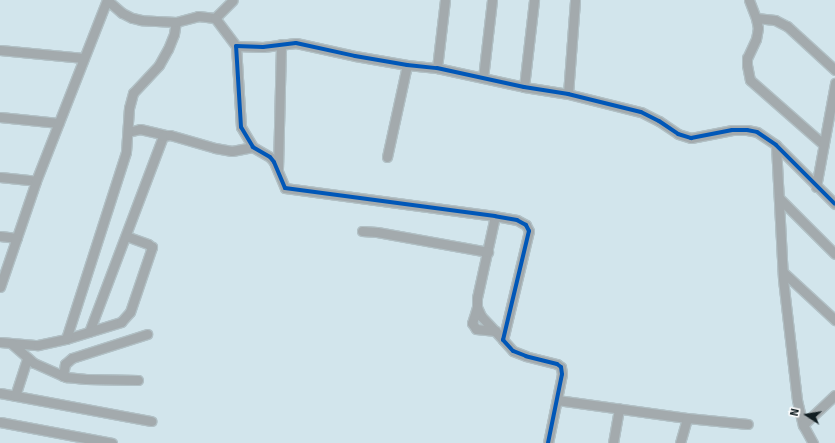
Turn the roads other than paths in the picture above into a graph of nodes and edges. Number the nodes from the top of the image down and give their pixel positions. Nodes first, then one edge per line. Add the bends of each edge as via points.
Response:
1 (107, 0) edge
2 (233, 0) edge
3 (445, 0) edge
4 (492, 0) edge
5 (534, 0) edge
6 (575, 0) edge
7 (749, 0) edge
8 (215, 18) junction
9 (756, 18) junction
10 (176, 22) junction
11 (281, 44) junction
12 (236, 46) junction
13 (0, 50) edge
14 (84, 58) junction
15 (407, 65) junction
16 (437, 68) junction
17 (835, 70) edge
18 (483, 78) junction
19 (835, 83) edge
20 (524, 87) junction
21 (568, 94) junction
22 (0, 117) edge
23 (59, 123) junction
24 (128, 132) junction
25 (166, 135) junction
26 (776, 145) junction
27 (824, 145) junction
28 (253, 147) junction
29 (387, 157) dead end
30 (278, 168) junction
31 (0, 177) edge
32 (36, 181) junction
33 (816, 187) junction
34 (779, 198) junction
35 (835, 204) edge
36 (495, 216) junction
37 (362, 231) dead end
38 (0, 236) edge
39 (126, 236) junction
40 (18, 238) junction
41 (488, 252) junction
42 (835, 254) edge
43 (783, 272) junction
44 (0, 287) edge
45 (835, 320) edge
46 (506, 327) junction
47 (89, 332) junction
48 (495, 332) junction
49 (147, 334) dead end
50 (66, 339) junction
51 (503, 340) junction
52 (0, 342) edge
53 (12, 344) junction
54 (27, 358) junction
55 (63, 376) junction
56 (138, 380) dead end
57 (0, 393) edge
58 (835, 395) edge
59 (15, 396) junction
60 (557, 400) junction
61 (619, 409) junction
62 (687, 418) junction
63 (151, 421) dead end
64 (0, 422) edge
65 (748, 424) dead end
66 (804, 425) junction
67 (112, 443) edge
68 (548, 443) edge
69 (613, 443) edge
70 (680, 443) edge
71 (813, 443) edge

1 - 10 street via 132,18
1 - 14 street
2 - 8 street
3 - 16 street
4 - 18 street
5 - 20 street
6 - 21 street
7 - 9 street
8 - 10 street via 198,16
8 - 12 street
9 - 17 street via 775,20 787,26
9 - 27 street via 756,39 746,65 750,80
10 - 24 street via 168,50 159,65 133,93 129,108
11 - 12 street via 263,47
11 - 15 street via 305,44
11 - 30 street
12 - 28 street via 241,127
13 - 14 street
14 - 23 street
15 - 16 street
15 - 29 street
16 - 18 street
18 - 20 street
19 - 27 street
20 - 21 street
21 - 26 street via 641,112 678,134 691,138 732,130 747,130 757,132
22 - 23 street
23 - 32 street
24 - 25 street via 140,129
24 - 50 street via 121,172
25 - 28 street via 232,151
25 - 39 street via 162,139
26 - 33 street
26 - 34 street
27 - 33 street
28 - 30 street via 270,157
30 - 36 street via 285,188
31 - 32 street
32 - 40 street
33 - 35 street
34 - 42 street
34 - 43 street
36 - 41 street
36 - 46 street via 522,222 529,231
37 - 41 street
38 - 40 street
39 - 47 street
39 - 47 street via 152,247 130,312 121,322
40 - 44 street
41 - 48 street via 477,307 481,316
43 - 45 street
43 - 66 street via 797,400
46 - 48 street
46 - 51 street
47 - 50 street
48 - 51 street
49 - 55 street via 72,358 65,364
50 - 53 street via 38,345
51 - 60 street via 513,351 561,367
52 - 53 street
53 - 54 street
54 - 55 street
54 - 59 street
55 - 56 street via 81,379
57 - 59 street
58 - 66 street
59 - 63 street
60 - 61 street
60 - 68 street
61 - 62 street
61 - 69 street
62 - 65 street
62 - 70 street
64 - 67 street
66 - 71 street

